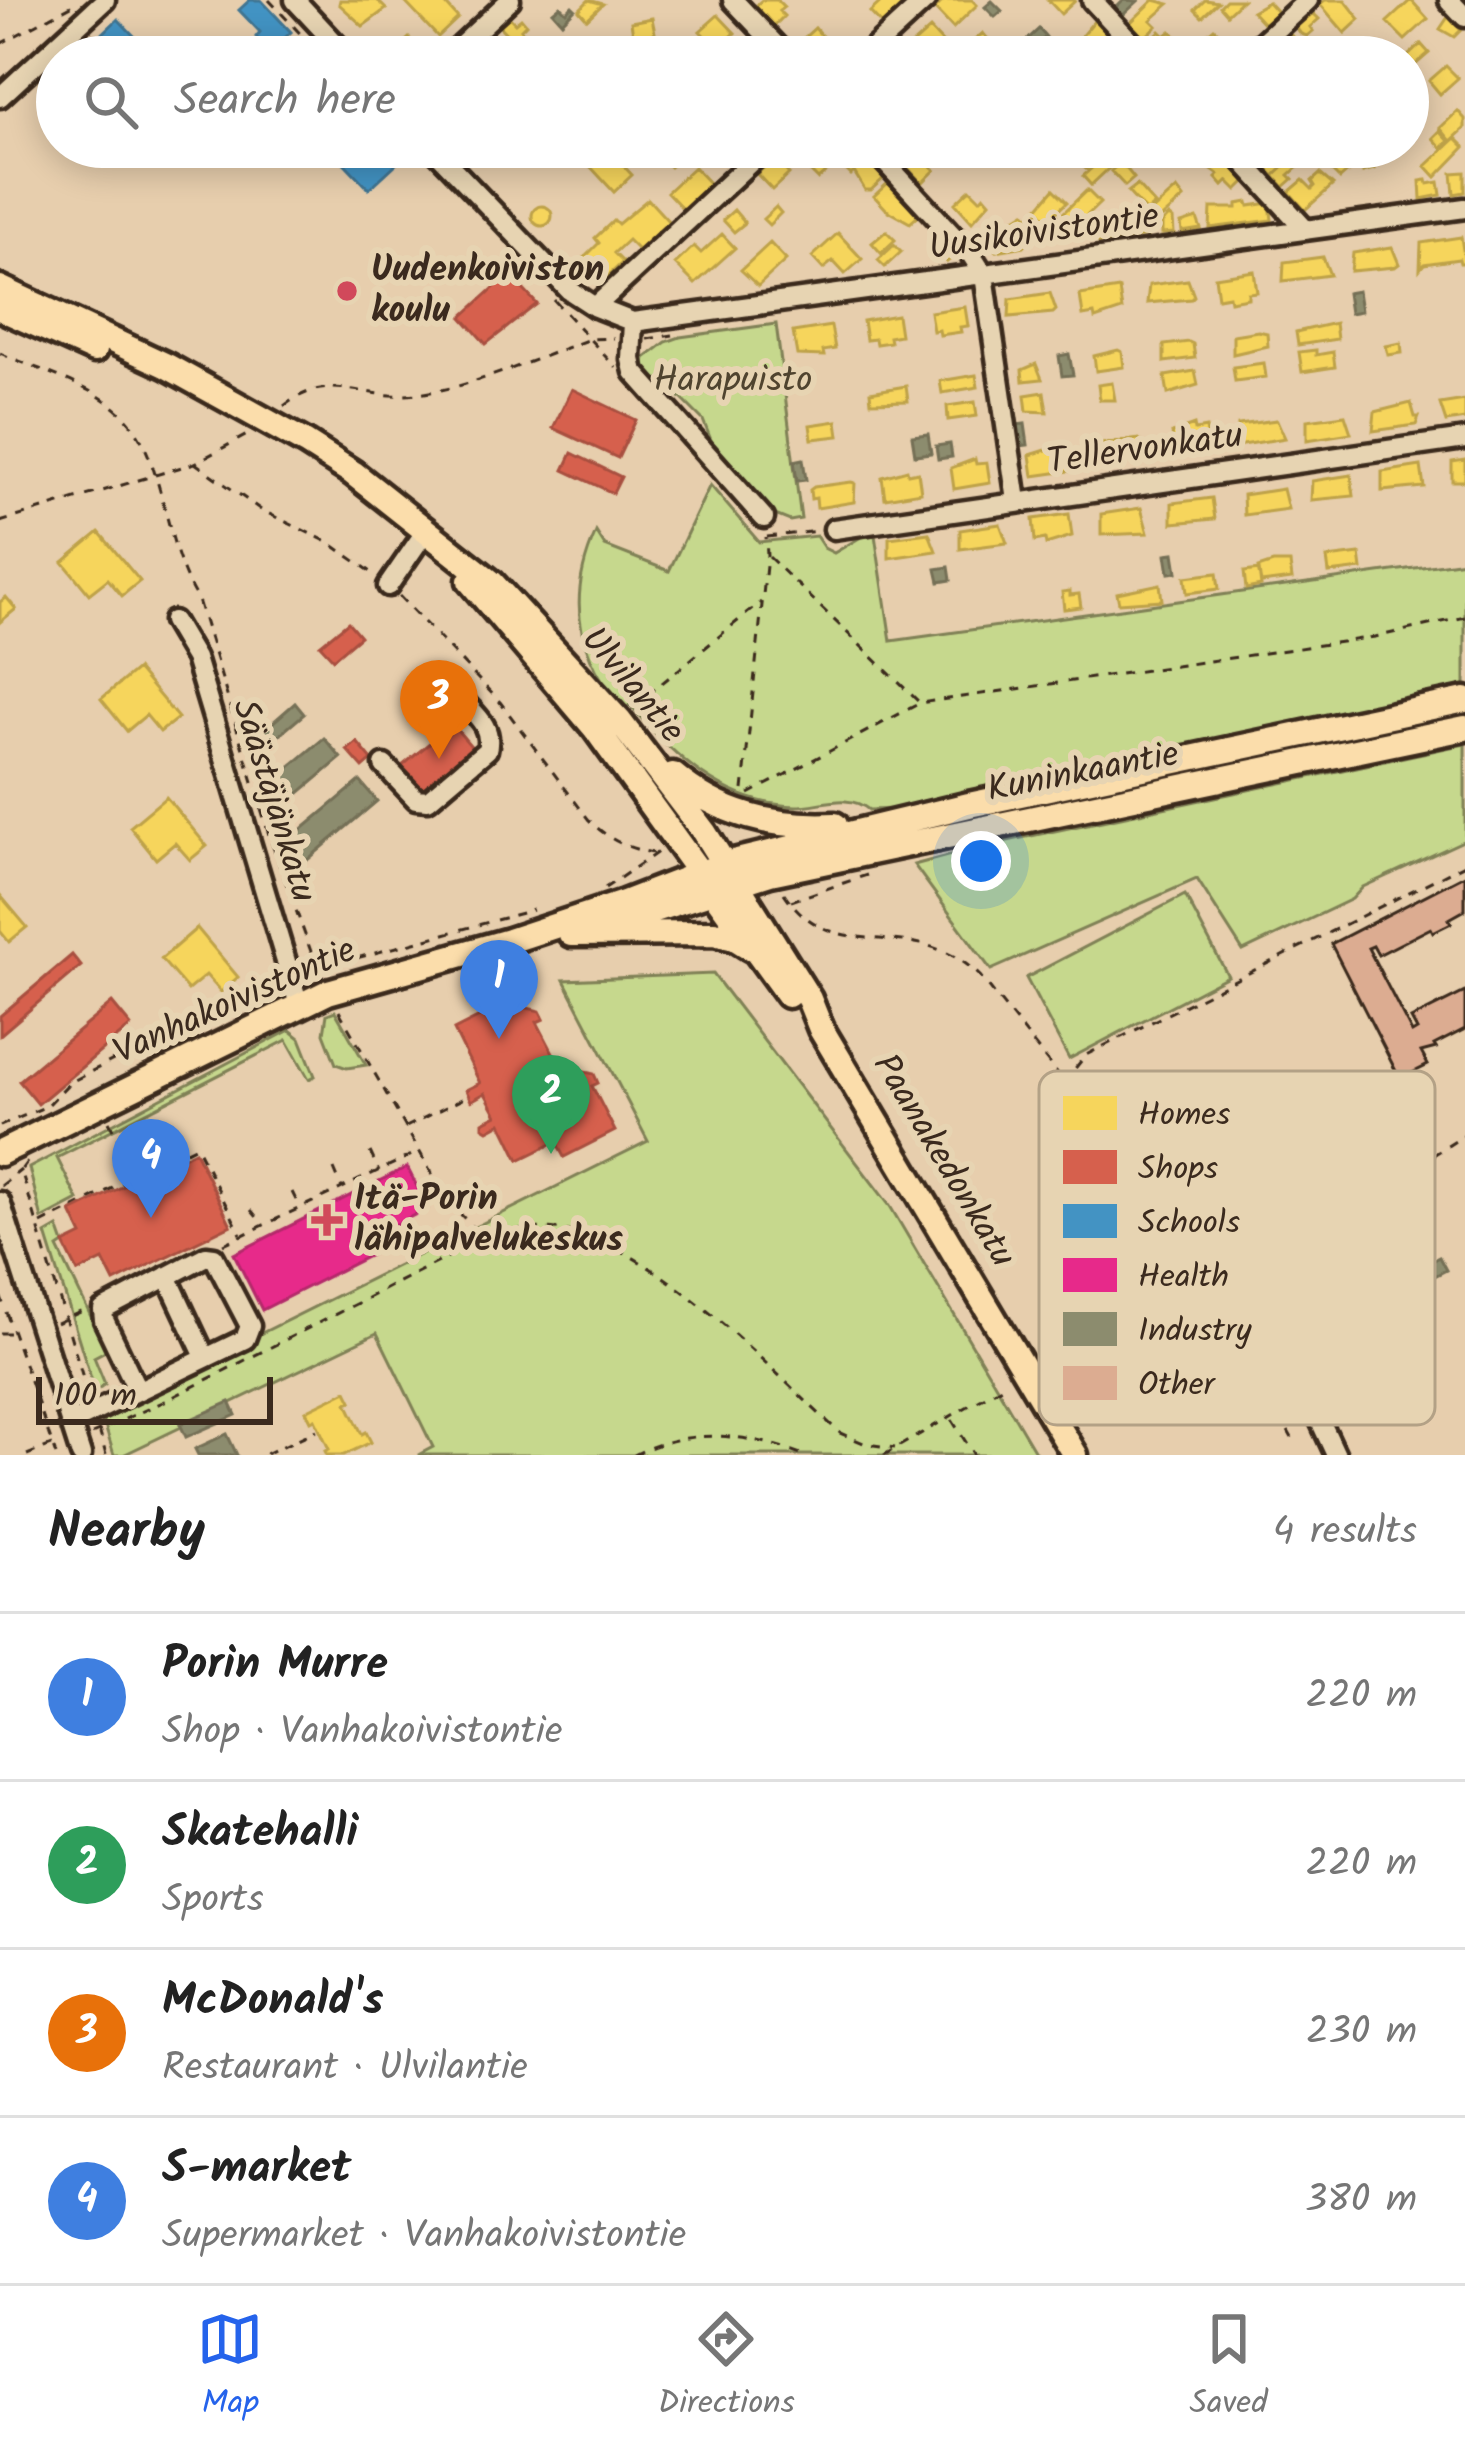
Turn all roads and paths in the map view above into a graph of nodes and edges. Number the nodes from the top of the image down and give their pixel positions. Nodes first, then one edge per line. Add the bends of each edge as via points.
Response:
1 (79, 0) edge
2 (105, 0) edge
3 (269, 0) edge
4 (295, 0) edge
5 (510, 0) edge
6 (733, 0) edge
7 (926, 0) edge
8 (1092, 0) edge
9 (1308, 0) edge
10 (1449, 0) edge
11 (1465, 17) edge
12 (66, 36) edge
13 (302, 36) edge
14 (328, 36) edge
15 (471, 36) edge
16 (767, 36) edge
17 (887, 36) edge
18 (1125, 36) edge
19 (1269, 36) edge
20 (0, 44) edge
21 (36, 64) edge
22 (0, 97) edge
23 (441, 168) edge
24 (744, 168) edge
25 (890, 168) edge
26 (1248, 168) edge
27 (1465, 208) edge
28 (1306, 230) junction
29 (984, 275) junction
30 (0, 288) edge
31 (544, 291) dead end
32 (595, 307) junction
33 (0, 308) edge
34 (631, 330) junction
35 (675, 334) dead end
36 (590, 339) junction
37 (621, 374) dead end
38 (282, 408) dead end
39 (252, 426) junction
40 (1465, 439) edge
41 (195, 463) junction
42 (1017, 501) junction
43 (764, 518) dead end
44 (0, 522) edge
45 (834, 529) joint
46 (425, 532) junction
47 (451, 554) junction
48 (767, 556) junction
49 (388, 586) junction
50 (762, 601) junction
51 (1465, 617) edge
52 (173, 621) dead end
53 (461, 699) dead end
54 (1465, 700) edge
55 (920, 704) junction
56 (625, 716) junction
57 (1465, 728) edge
58 (390, 771) dead end
59 (742, 798) junction
60 (760, 802) dead end
61 (969, 805) junction
62 (655, 854) dead end
63 (1465, 864) edge
64 (876, 872) dead end
65 (770, 873) junction
66 (720, 878) junction
67 (789, 901) junction
68 (571, 934) junction
69 (509, 941) junction
70 (758, 952) junction
71 (299, 1005) junction
72 (820, 1029) junction
73 (372, 1070) dead end
74 (1055, 1071) edge
75 (1073, 1071) edge
76 (468, 1096) dead end
77 (0, 1115) edge
78 (110, 1121) dead end
79 (404, 1128) junction
80 (1465, 1135) edge
81 (1458, 1140) dead end
82 (10, 1148) edge
83 (370, 1152) dead end
84 (334, 1169) dead end
85 (21, 1170) junction
86 (379, 1171) dead end
87 (136, 1176) junction
88 (0, 1187) edge
89 (342, 1188) dead end
90 (292, 1192) dead end
91 (0, 1202) edge
92 (300, 1208) dead end
93 (251, 1210) dead end
94 (38, 1226) junction
95 (263, 1226) dead end
96 (242, 1236) dead end
97 (483, 1239) junction
98 (167, 1276) junction
99 (0, 1295) edge
100 (0, 1333) edge
101 (14, 1333) junction
102 (205, 1358) junction
103 (1015, 1379) dead end
104 (137, 1389) junction
105 (1039, 1395) edge
106 (951, 1419) junction
107 (96, 1422) junction
108 (1057, 1425) edge
109 (1285, 1425) edge
110 (1322, 1425) edge
111 (317, 1430) dead end
112 (1292, 1438) dead end
113 (76, 1439) edge
114 (52, 1444) junction
115 (649, 1447) junction
116 (895, 1448) junction
117 (266, 1454) edge
118 (27, 1455) edge
119 (56, 1455) edge
120 (106, 1455) edge
121 (634, 1455) edge
122 (650, 1455) edge
123 (803, 1455) edge
124 (884, 1455) edge
125 (974, 1455) edge
126 (1075, 1455) edge
127 (1336, 1455) edge

1 - 20 path
2 - 12 street
3 - 13 path
4 - 14 street
5 - 15 street
6 - 16 street
7 - 17 street
8 - 18 street
9 - 19 street
10 - 11 street
21 - 22 street
23 - 32 street
24 - 32 street
25 - 29 street
26 - 28 street
27 - 28 street, Uusikoivistontie
28 - 29 street, Uusikoivistontie
29 - 34 street, Uusikoivistontie
29 - 42 street
30 - 39 main road, Ulvilantie via 166,366
31 - 36 path
32 - 34 street
33 - 39 main road, Ulvilantie
34 - 35 path via 651,339
34 - 36 path
34 - 43 street via 641,381
36 - 37 path
36 - 38 path via 453,386 396,395 322,386
39 - 41 path
39 - 46 main road, Ulvilantie via 353,473
40 - 42 street, Tellervonkatu
41 - 44 path
41 - 49 path
42 - 45 street, Tellervonkatu
45 - 48 path via 766,537
46 - 47 main road, Ulvilantie
46 - 49 street
47 - 56 main road, Ulvilantie via 492,583
47 - 66 main road, Ulvilantie
48 - 50 path
48 - 55 path
49 - 62 path via 500,703 589,820 606,837
50 - 56 path
50 - 59 path
51 - 55 path
52 - 71 street, Säästäjänkatu via 195,658
53 - 58 street via 485,724 487,750 428,800 416,799
54 - 61 main road, Kuninkaantie
55 - 59 path
56 - 61 main road via 692,791 771,822 838,825
56 - 66 main road, Ulvilantie
57 - 65 main road, Kuninkaantie
59 - 60 path
61 - 66 main road, Kuninkaantie
63 - 75 path via 1086,1055
64 - 67 path
65 - 66 main road, Kuninkaantie
65 - 67 path
66 - 68 main road, Vanhakoivistontie
66 - 69 main road, Vanhakoivistontie
66 - 70 main road, Paanakedonkatu
66 - 72 main road, Paanakedonkatu via 809,999
67 - 74 path via 830,933 948,950
68 - 69 main road, Vanhakoivistontie
68 - 70 main road via 714,933
69 - 71 main road, Vanhakoivistontie
70 - 72 main road, Paanakedonkatu
71 - 82 main road, Vanhakoivistontie
72 - 105 main road, Paanakedonkatu
73 - 79 path
76 - 79 path
77 - 82 path via 9,1122
78 - 87 path
79 - 97 path via 446,1198
80 - 81 path
82 - 85 path via 28,1164
83 - 86 path
84 - 89 path
85 - 88 path
85 - 94 path
87 - 94 path
87 - 96 path via 196,1146
90 - 92 path
91 - 113 street
93 - 95 path
94 - 107 path
97 - 107 path
97 - 116 path via 557,1229 610,1247 690,1299 840,1433
98 - 102 street
98 - 102 street via 214,1257 250,1326 244,1339
98 - 104 street via 103,1310
99 - 101 path
100 - 101 path
101 - 114 path
102 - 104 street
103 - 106 path
104 - 107 street
106 - 116 path
106 - 125 path
107 - 113 street
107 - 113 path
107 - 120 path
108 - 126 main road, Paanakedonkatu
109 - 112 path
110 - 127 street
111 - 117 path
113 - 114 path
114 - 118 path
114 - 119 path
115 - 121 path
115 - 122 path
115 - 123 path via 696,1436 745,1438
116 - 124 path

